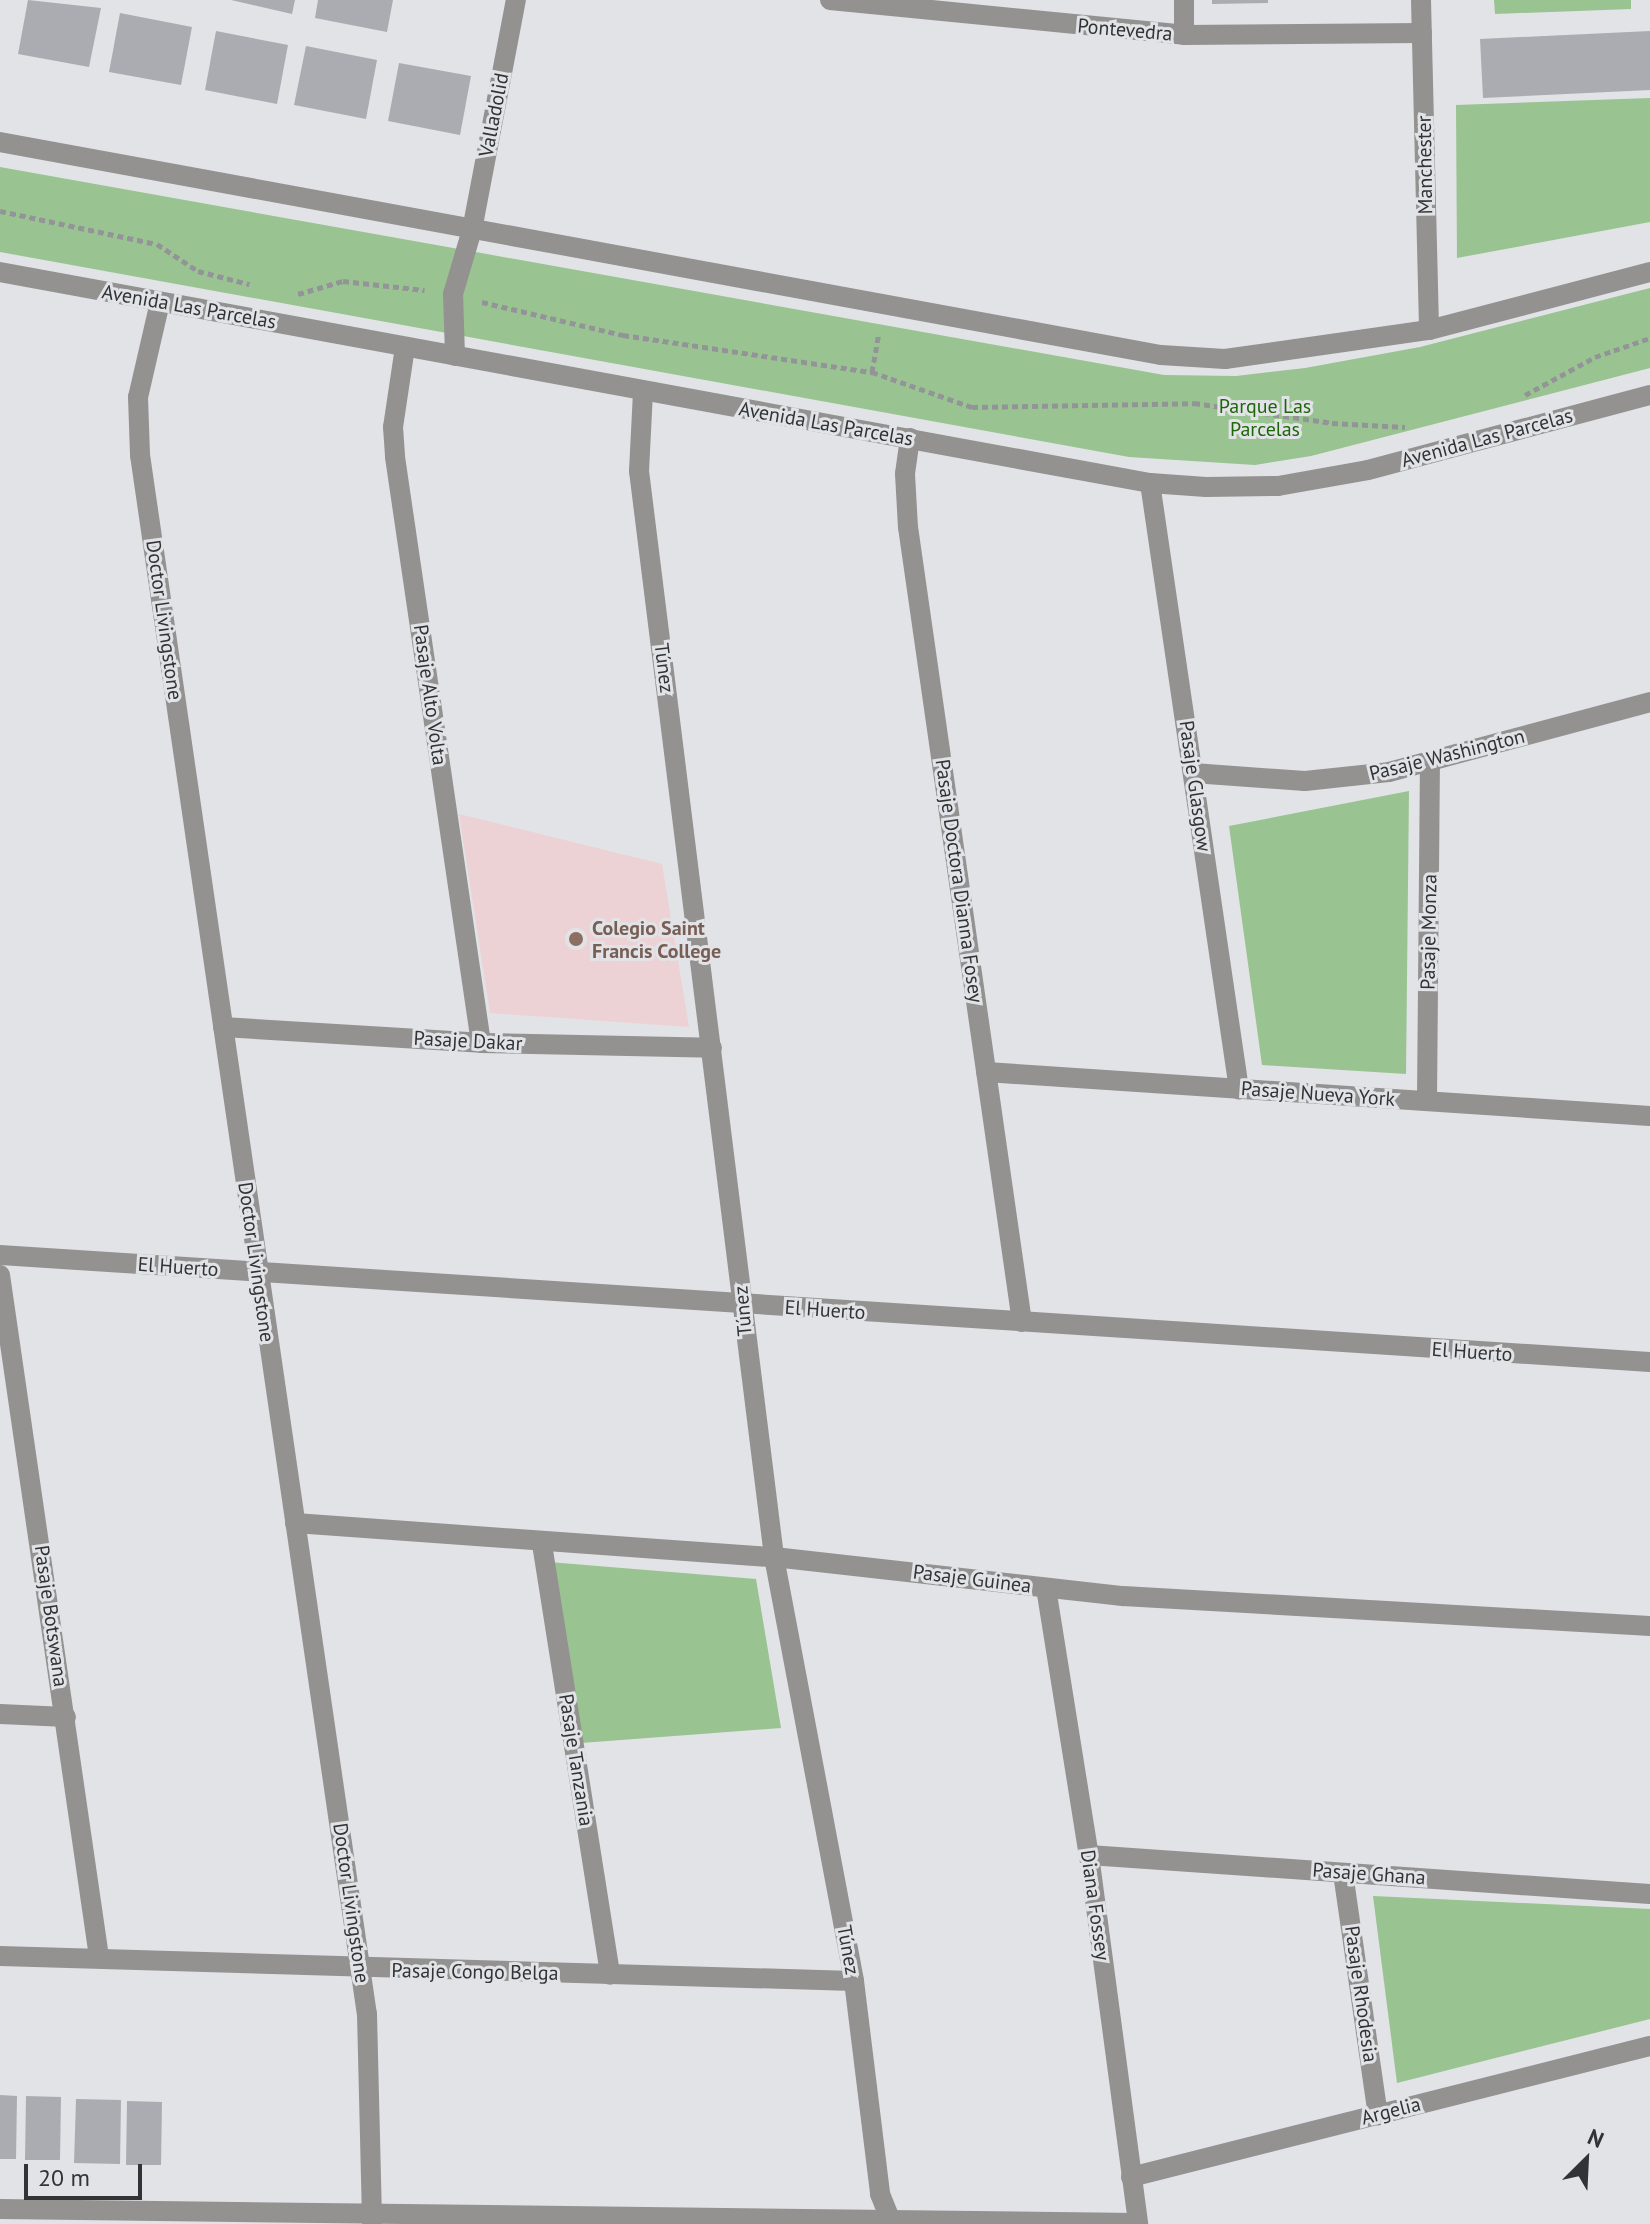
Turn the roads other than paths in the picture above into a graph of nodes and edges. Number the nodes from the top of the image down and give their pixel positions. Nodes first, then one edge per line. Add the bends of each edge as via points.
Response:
1 (516, 0) edge
2 (830, 0) edge
3 (1184, 0) edge
4 (1421, 0) edge
5 (1422, 33) junction
6 (1184, 35) junction
7 (0, 142) edge
8 (472, 230) junction
9 (0, 272) edge
10 (1650, 272) edge
11 (160, 302) junction
12 (1429, 330) junction
13 (405, 347) junction
14 (455, 356) junction
15 (643, 392) junction
16 (1650, 395) edge
17 (910, 438) junction
18 (1150, 483) junction
19 (1650, 702) edge
20 (1430, 763) junction
21 (1193, 773) junction
22 (223, 1027) junction
23 (481, 1043) junction
24 (712, 1048) junction
25 (986, 1072) junction
26 (1239, 1089) junction
27 (1427, 1101) junction
28 (1650, 1116) edge
29 (0, 1255) edge
30 (257, 1272) junction
31 (0, 1275) edge
32 (741, 1304) junction
33 (1022, 1322) junction
34 (1650, 1362) edge
35 (295, 1523) junction
36 (542, 1544) junction
37 (774, 1557) junction
38 (1046, 1588) junction
39 (1650, 1626) edge
40 (0, 1714) edge
41 (66, 1717) junction
42 (1089, 1855) junction
43 (1343, 1873) junction
44 (1650, 1894) edge
45 (0, 1956) edge
46 (99, 1957) junction
47 (361, 1969) junction
48 (610, 1975) junction
49 (854, 1981) junction
50 (1650, 2046) edge
51 (1378, 2115) junction
52 (1131, 2177) junction
53 (0, 2209) edge
54 (92, 2217) edge
55 (372, 2220) edge
56 (652, 2220) edge
57 (892, 2222) edge
58 (1138, 2223) edge

1 - 8 street, Valladolid
2 - 6 street, Pontevedra
3 - 6 street
4 - 5 street, Manchester
5 - 6 street, Pontevedra
5 - 12 street, Manchester
7 - 8 street
8 - 12 street via 1161,355 1225,359
8 - 14 street, Valladolid via 453,294
9 - 11 street, Avenida Las Parcelas
10 - 12 street
11 - 13 street, Avenida Las Parcelas
11 - 22 street, Doctor Livingstone via 141,379 138,426
13 - 14 street, Avenida Las Parcelas
13 - 23 street, Pasaje Alto Volta via 393,427 395,457
14 - 15 street, Avenida Las Parcelas
15 - 17 street, Avenida Las Parcelas
15 - 24 street, Túnez via 639,471
16 - 18 street, Avenida Las Parcelas via 1368,470 1278,486
17 - 18 street, Avenida Las Parcelas
17 - 25 street, Pasaje Doctora Dianna Fosey via 905,474 908,527
18 - 21 street, Pasaje Glasgow
19 - 20 street, Pasaje Washington
20 - 21 street, Pasaje Washington via 1305,781
20 - 27 street, Pasaje Monza
21 - 26 street, Pasaje Glasgow
22 - 23 street, Pasaje Dakar
22 - 30 street, Doctor Livingstone
23 - 24 street, Pasaje Dakar
24 - 32 street, Túnez via 741,1263
25 - 26 street, Pasaje Nueva York
25 - 33 street, Pasaje Doctora Dianna Fosey
26 - 27 street, Pasaje Nueva York
27 - 28 street, Pasaje Nueva York
29 - 30 street, El Huerto
30 - 32 street, El Huerto
30 - 35 street, Doctor Livingstone
31 - 41 street, Pasaje Botswana
32 - 33 street, El Huerto
32 - 37 street, Túnez
33 - 34 street, El Huerto
35 - 36 street, Pasaje Guinea
35 - 47 street, Doctor Livingstone
36 - 37 street, Pasaje Guinea
36 - 48 street, Pasaje Tanzania
37 - 38 street, Pasaje Guinea
37 - 49 street, Túnez
38 - 39 street, Pasaje Guinea
38 - 42 street, Diana Fossey
40 - 41 street
41 - 46 street, Pasaje Botswana
42 - 43 street, Pasaje Ghana
42 - 52 street, Diana Fossey
43 - 44 street, Pasaje Ghana
43 - 51 street, Pasaje Rhodesia
45 - 46 street, Pasaje Congo Belga
46 - 47 street, Pasaje Congo Belga
47 - 48 street, Pasaje Congo Belga
47 - 55 street, Doctor Livingstone via 371,2063
48 - 49 street, Pasaje Congo Belga
49 - 57 street, Túnez via 880,2194
50 - 51 street, Argelia
51 - 52 street, Argelia
52 - 58 street, Diana Fossey
53 - 54 street
54 - 55 street
55 - 56 street
56 - 57 street
57 - 58 street

